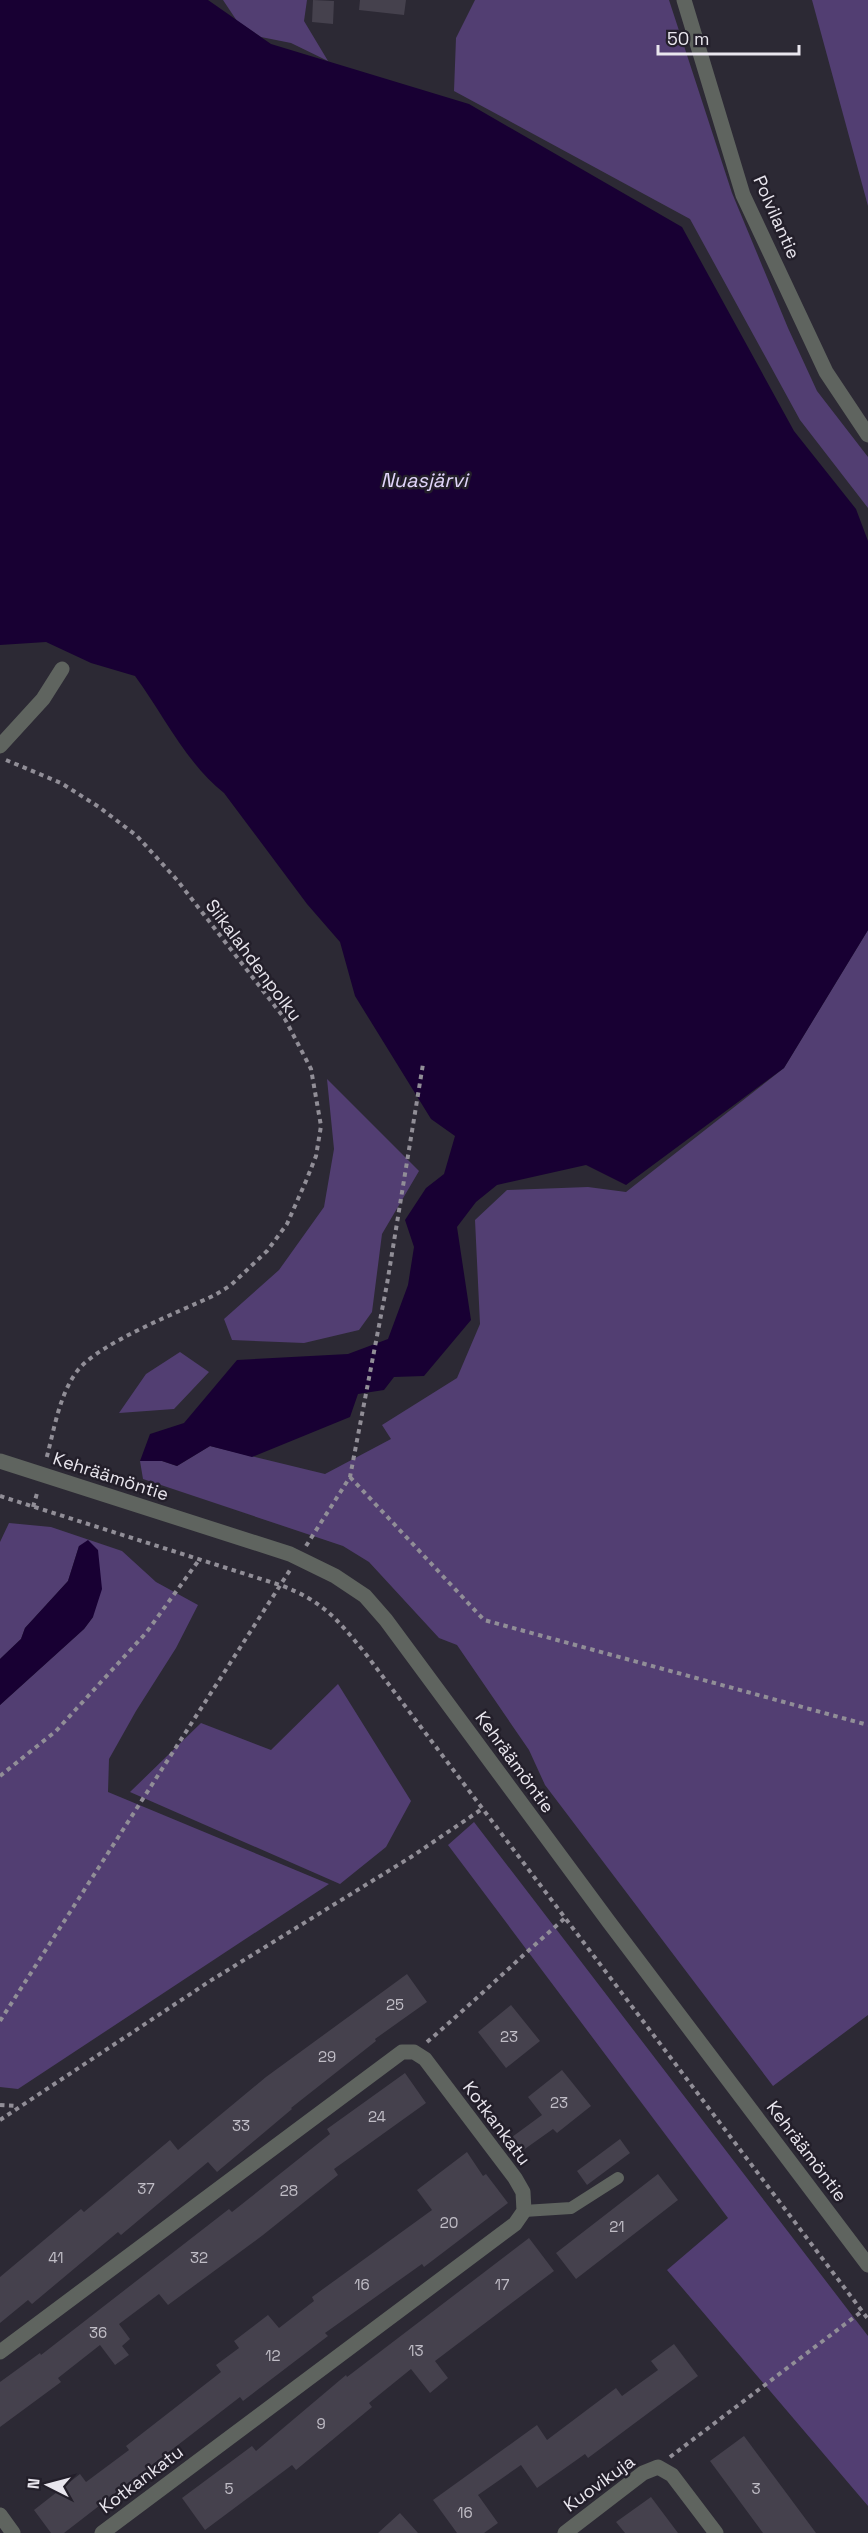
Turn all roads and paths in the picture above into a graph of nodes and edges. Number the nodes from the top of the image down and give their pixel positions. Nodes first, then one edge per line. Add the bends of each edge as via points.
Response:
1 (684, 0) edge
2 (868, 435) edge
3 (62, 669) dead end
4 (0, 746) edge
5 (0, 758) edge
6 (0, 1461) edge
7 (42, 1475) junction
8 (350, 1477) dead end
9 (0, 1496) edge
10 (33, 1507) junction
11 (200, 1560) junction
12 (868, 1725) edge
13 (0, 1776) edge
14 (482, 1809) junction
15 (565, 1918) junction
16 (414, 2052) junction
17 (0, 2105) edge
18 (18, 2106) junction
19 (0, 2120) edge
20 (618, 2178) dead end
21 (524, 2211) junction
22 (868, 2265) edge
23 (861, 2312) junction
24 (868, 2319) edge
25 (0, 2352) edge
26 (658, 2467) junction
27 (0, 2515) edge
28 (13, 2533) edge
29 (102, 2533) edge
30 (565, 2533) edge
31 (716, 2533) edge

1 - 2 street, Polvilantie via 743,195 826,372
3 - 4 street via 43,699
5 - 7 path, Siikalahdenpolku via 62,783 99,807 137,836 177,880 285,1019 311,1070 321,1125 316,1156 287,1224 247,1271 215,1295 104,1348 78,1370 64,1396
6 - 7 street, Kehräämöntie
7 - 10 path, Siikalahdenpolku
7 - 22 street, Kehräämöntie via 290,1554 365,1596
8 - 12 path via 484,1620
9 - 10 path
10 - 11 path
11 - 13 path via 146,1633 56,1731
11 - 14 path via 300,1593 331,1613
14 - 15 path
14 - 18 path
15 - 16 path
15 - 23 path
16 - 21 street, Kotkankatu via 425,2059 515,2178 523,2192
16 - 25 street via 402,2052 380,2067
17 - 18 path
18 - 19 path
20 - 21 lane via 571,2208
21 - 29 street, Kotkankatu via 514,2223
23 - 24 path
23 - 26 path
26 - 30 street, Kuovikuja via 643,2473
26 - 31 street via 672,2475
27 - 28 street

